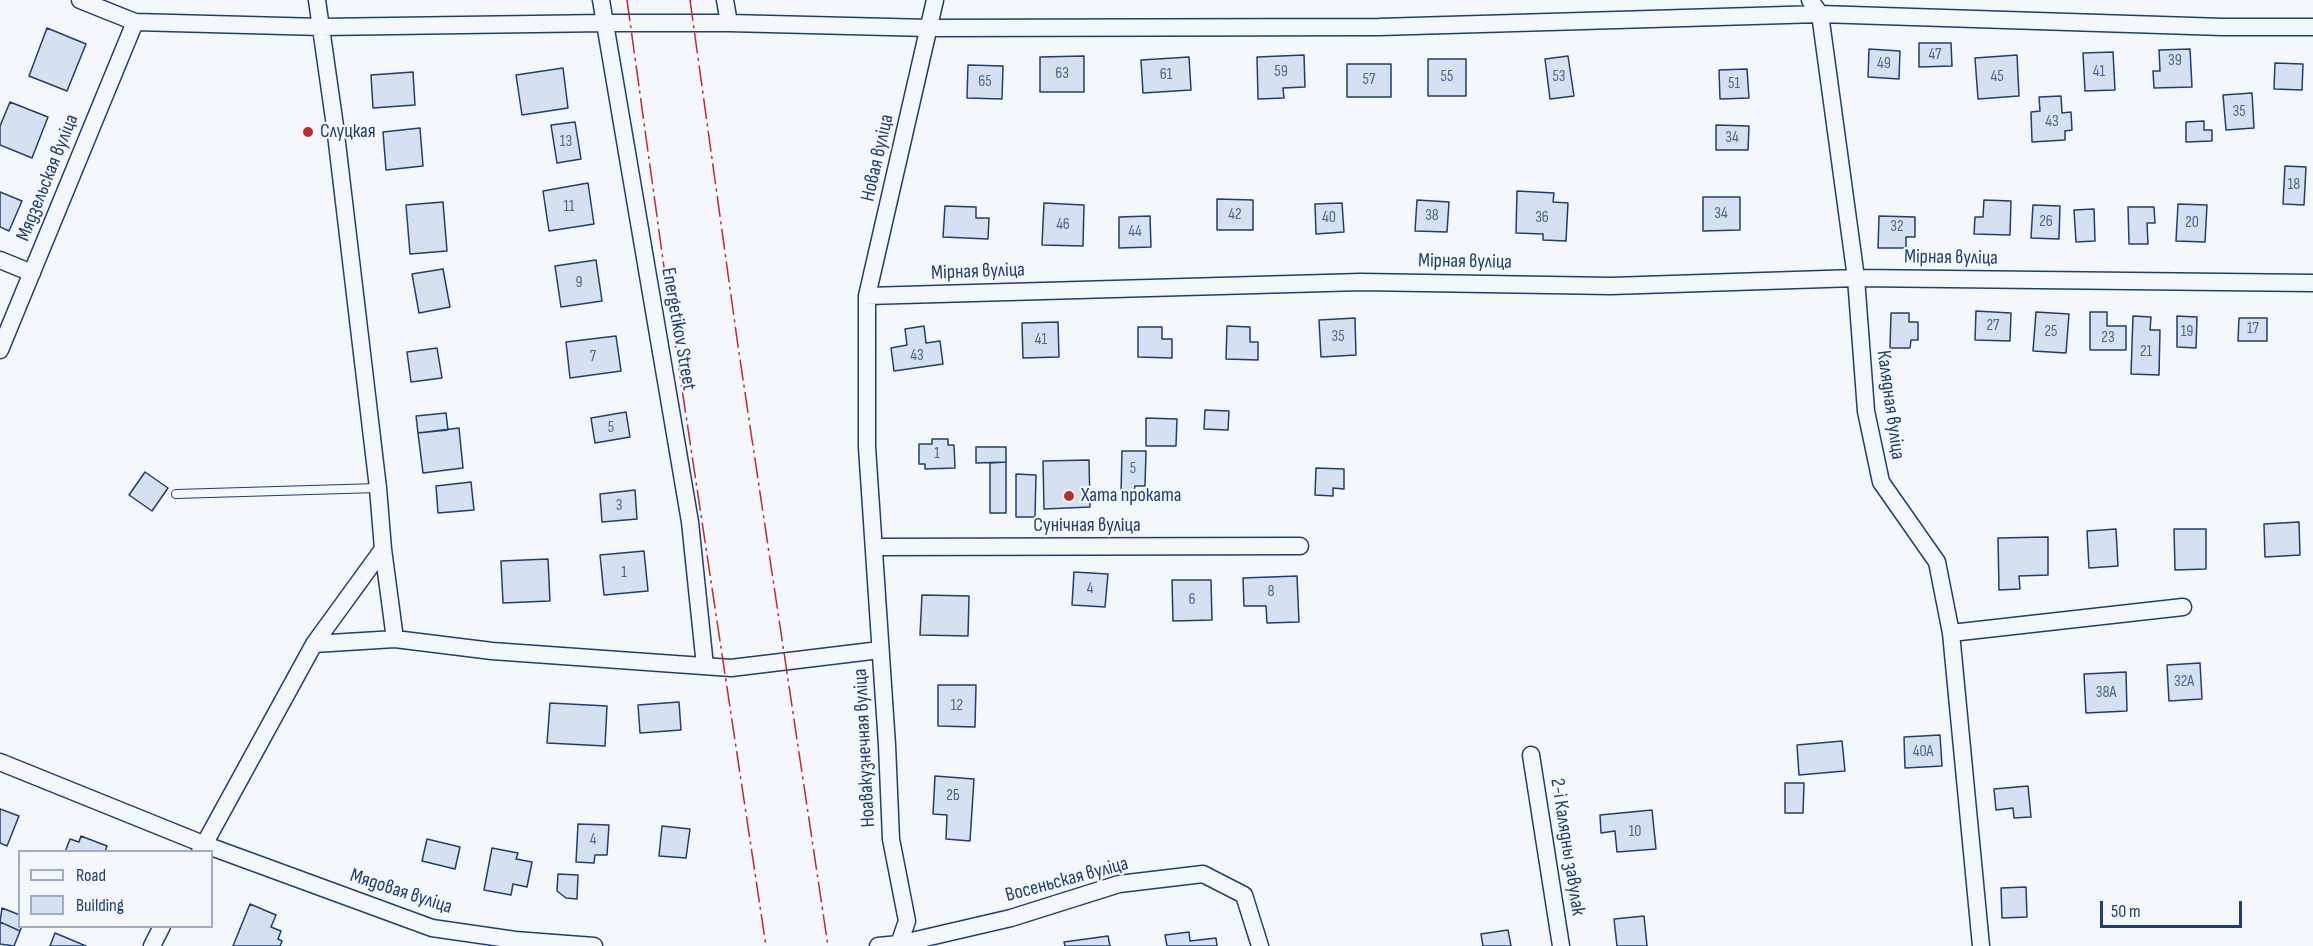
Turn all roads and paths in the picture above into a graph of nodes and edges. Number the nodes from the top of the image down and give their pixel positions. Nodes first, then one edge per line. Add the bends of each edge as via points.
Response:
1 (80, 0) edge
2 (317, 0) edge
3 (602, 0) edge
4 (725, 0) edge
5 (935, 0) edge
6 (1810, 0) edge
7 (1820, 14) junction
8 (135, 22) junction
9 (605, 23) junction
10 (729, 23) junction
11 (321, 27) junction
12 (2313, 27) edge
13 (929, 28) junction
14 (0, 260) edge
15 (32, 273) junction
16 (1856, 278) junction
17 (2313, 283) edge
18 (867, 296) junction
19 (0, 350) edge
20 (378, 488) junction
21 (176, 494) dead end
22 (1300, 546) dead end
23 (874, 547) junction
24 (383, 549) junction
25 (2183, 607) dead end
26 (1951, 633) junction
27 (395, 639) junction
28 (314, 644) junction
29 (880, 650) junction
30 (705, 666) junction
31 (1531, 755) dead end
32 (0, 762) edge
33 (202, 848) edge
34 (213, 852) edge
35 (161, 928) edge
36 (899, 944) junction
37 (152, 946) edge
38 (594, 946) edge
39 (878, 946) edge
40 (1260, 946) edge
41 (1561, 946) edge
42 (1981, 946) edge

1 - 8 street
2 - 11 street
3 - 9 street, Energetikov Street
4 - 10 street
5 - 13 street, Новая вуліца
6 - 7 street, Калядная вуліца
7 - 12 street
7 - 13 street via 1379,27
7 - 16 street, Калядная вуліца
8 - 11 street
8 - 15 street, Мядзельская вуліца
9 - 10 street
9 - 11 street
9 - 30 street, Energetikov Street via 690,522
10 - 13 street
11 - 20 street
13 - 18 street, Новая вуліца
14 - 15 street
15 - 19 street, Мядзельская вуліца
16 - 17 street, Мірная вуліца
16 - 18 street, Мірная вуліца via 1611,286 1361,282
16 - 26 street, Калядная вуліца via 1866,411 1881,482 1937,562
18 - 23 street via 867,447
20 - 21 lane
20 - 24 street
22 - 23 street, Сунічная вуліца
23 - 29 street, Ноавакузнечная вуліца
24 - 27 street
24 - 28 street
25 - 26 street
26 - 42 street, Калядная вуліца
27 - 28 street
27 - 30 street via 492,651
28 - 33 street
29 - 30 street via 731,668
29 - 36 street, Ноавакузнечная вуліца via 891,839 906,921
31 - 41 street, 2-і Калядны завулак
32 - 33 street, Мядовая вуліца
34 - 38 street, Мядовая вуліца via 432,928
35 - 37 street
36 - 39 street
36 - 40 street, Восеньская вуліца via 1011,918 1119,884 1203,874 1244,895

